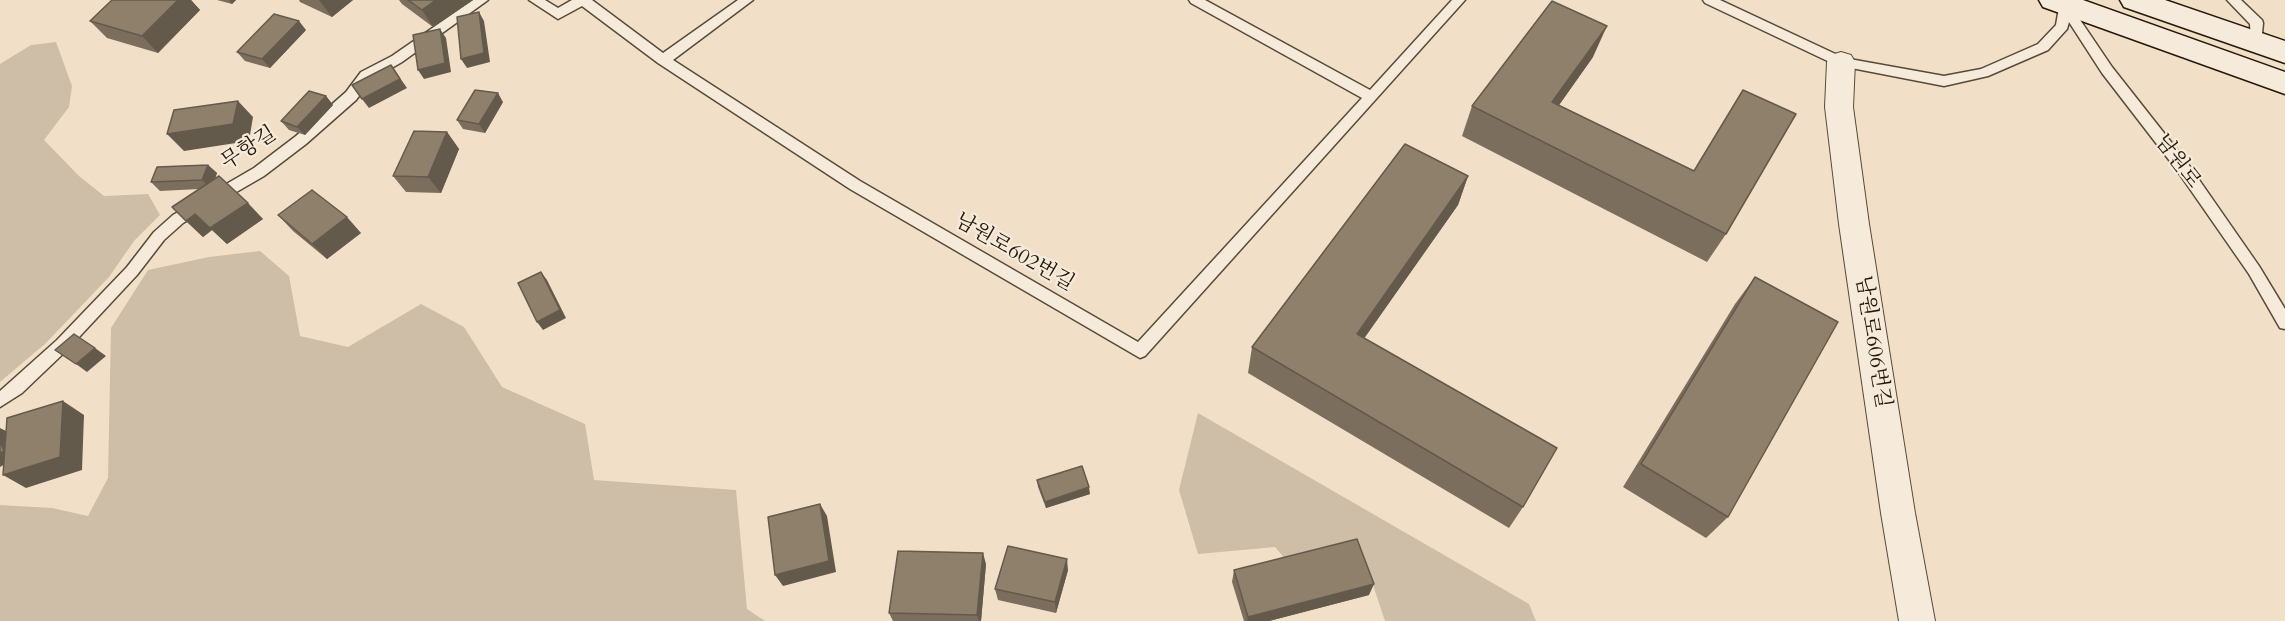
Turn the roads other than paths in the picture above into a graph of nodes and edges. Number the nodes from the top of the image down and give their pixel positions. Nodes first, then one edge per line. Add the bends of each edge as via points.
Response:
1 (482, 0) edge
2 (537, 0) edge
3 (582, 0) edge
4 (747, 0) edge
5 (1195, 0) edge
6 (1459, 0) edge
7 (1710, 0) edge
8 (2134, 0) edge
9 (2233, 0) edge
10 (2060, 2) edge
11 (2256, 42) junction
12 (2285, 52) edge
13 (663, 60) junction
14 (1841, 62) junction
15 (2285, 83) edge
16 (1370, 96) junction
17 (2285, 323) edge
18 (0, 400) edge
19 (1917, 621) edge

1 - 18 lane, 무항길 via 366,76 351,96 259,172 178,219 62,345
2 - 3 lane via 558,14
3 - 13 lane, 남원로602번길
4 - 13 lane
5 - 16 lane
6 - 16 lane, 남원로602번길
7 - 14 lane
8 - 11 street
9 - 11 lane via 2257,23
10 - 14 lane via 2062,26 2043,47 1983,73 1944,81
10 - 15 street
10 - 17 lane, 남원로 via 2181,165 2254,270
11 - 12 street
13 - 16 lane, 남원로602번길 via 855,185 1140,351
14 - 19 street, 남원로606번길 via 1839,107 1854,224

